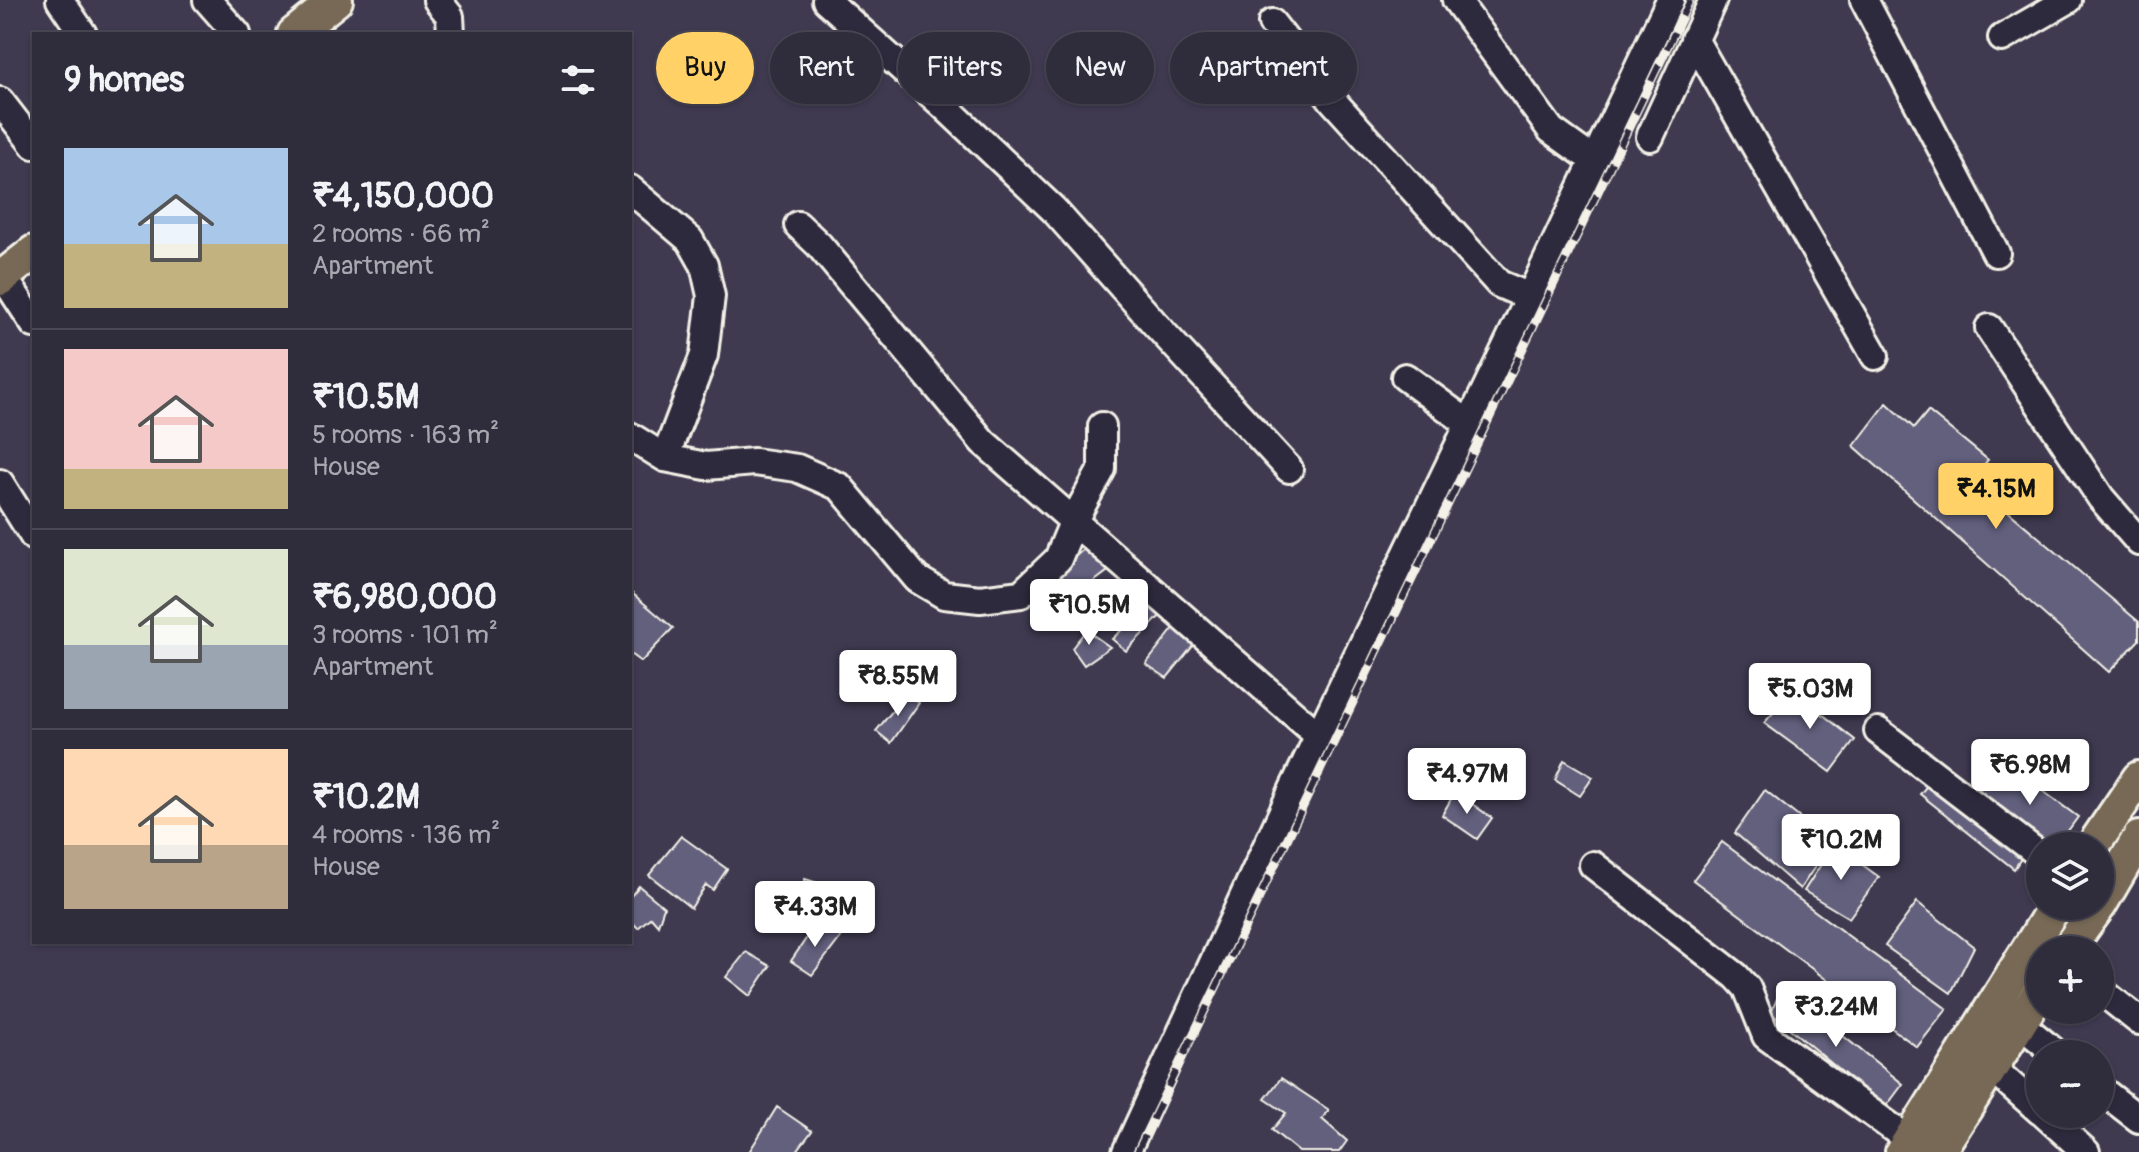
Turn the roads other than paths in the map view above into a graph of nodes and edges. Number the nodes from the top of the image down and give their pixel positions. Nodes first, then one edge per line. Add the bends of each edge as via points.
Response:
1 (60, 0) edge
2 (207, 0) edge
3 (336, 0) edge
4 (437, 0) edge
5 (826, 0) edge
6 (1456, 0) edge
7 (1670, 0) edge
8 (1713, 0) edge
9 (1864, 0) edge
10 (2068, 0) edge
11 (1272, 23) dead end
12 (82, 32) edge
13 (235, 32) edge
14 (296, 32) edge
15 (451, 32) edge
16 (2002, 38) dead end
17 (1694, 39) junction
18 (0, 101) edge
19 (1650, 137) dead end
20 (32, 142) edge
21 (1596, 157) junction
22 (632, 191) edge
23 (798, 225) dead end
24 (1996, 253) dead end
25 (32, 254) edge
26 (2, 278) edge
27 (1530, 297) junction
28 (32, 321) edge
29 (1989, 328) dead end
30 (1875, 356) dead end
31 (1405, 377) dead end
32 (1469, 424) junction
33 (1102, 426) dead end
34 (632, 437) edge
35 (665, 458) junction
36 (1289, 469) dead end
37 (0, 483) edge
38 (1074, 520) junction
39 (32, 534) edge
40 (2139, 542) edge
41 (1878, 731) dead end
42 (1319, 736) junction
43 (2139, 778) edge
44 (2102, 832) edge
45 (2139, 838) edge
46 (2026, 844) edge
47 (1593, 865) dead end
48 (2114, 881) edge
49 (2047, 920) edge
50 (2114, 1001) edge
51 (2026, 1012) edge
52 (2139, 1021) edge
53 (2019, 1023) junction
54 (2040, 1040) edge
55 (1992, 1068) junction
56 (2026, 1098) edge
57 (2114, 1100) edge
58 (2139, 1119) edge
59 (2060, 1128) edge
60 (1916, 1148) edge
61 (1126, 1152) edge
62 (2086, 1152) edge

1 - 12 street
2 - 13 street
3 - 14 main road
4 - 15 street via 450,16
5 - 36 street via 1053,209
6 - 21 street via 1551,130
7 - 21 street
8 - 17 street
9 - 24 street
10 - 16 street
11 - 27 street via 1333,101 1499,284
17 - 19 street
17 - 30 street
18 - 20 street
21 - 27 street
22 - 35 street via 690,240 704,265 711,296 704,355
23 - 38 street via 983,442
25 - 26 main road
26 - 28 street
27 - 32 street
29 - 40 street via 2101,498
31 - 32 street
32 - 42 street
33 - 38 street via 1102,469
34 - 35 street
35 - 38 street via 706,466 754,462 797,468 840,487 917,579 944,595 980,599 1021,594 1058,559
37 - 39 street
38 - 42 street
41 - 46 street
42 - 61 street
43 - 44 main road
45 - 48 main road
47 - 60 street via 1736,976 1747,988 1766,1036
49 - 60 main road
50 - 52 street
51 - 53 main road
53 - 54 street
53 - 55 main road
55 - 56 street
55 - 60 main road
57 - 58 street
59 - 62 street

